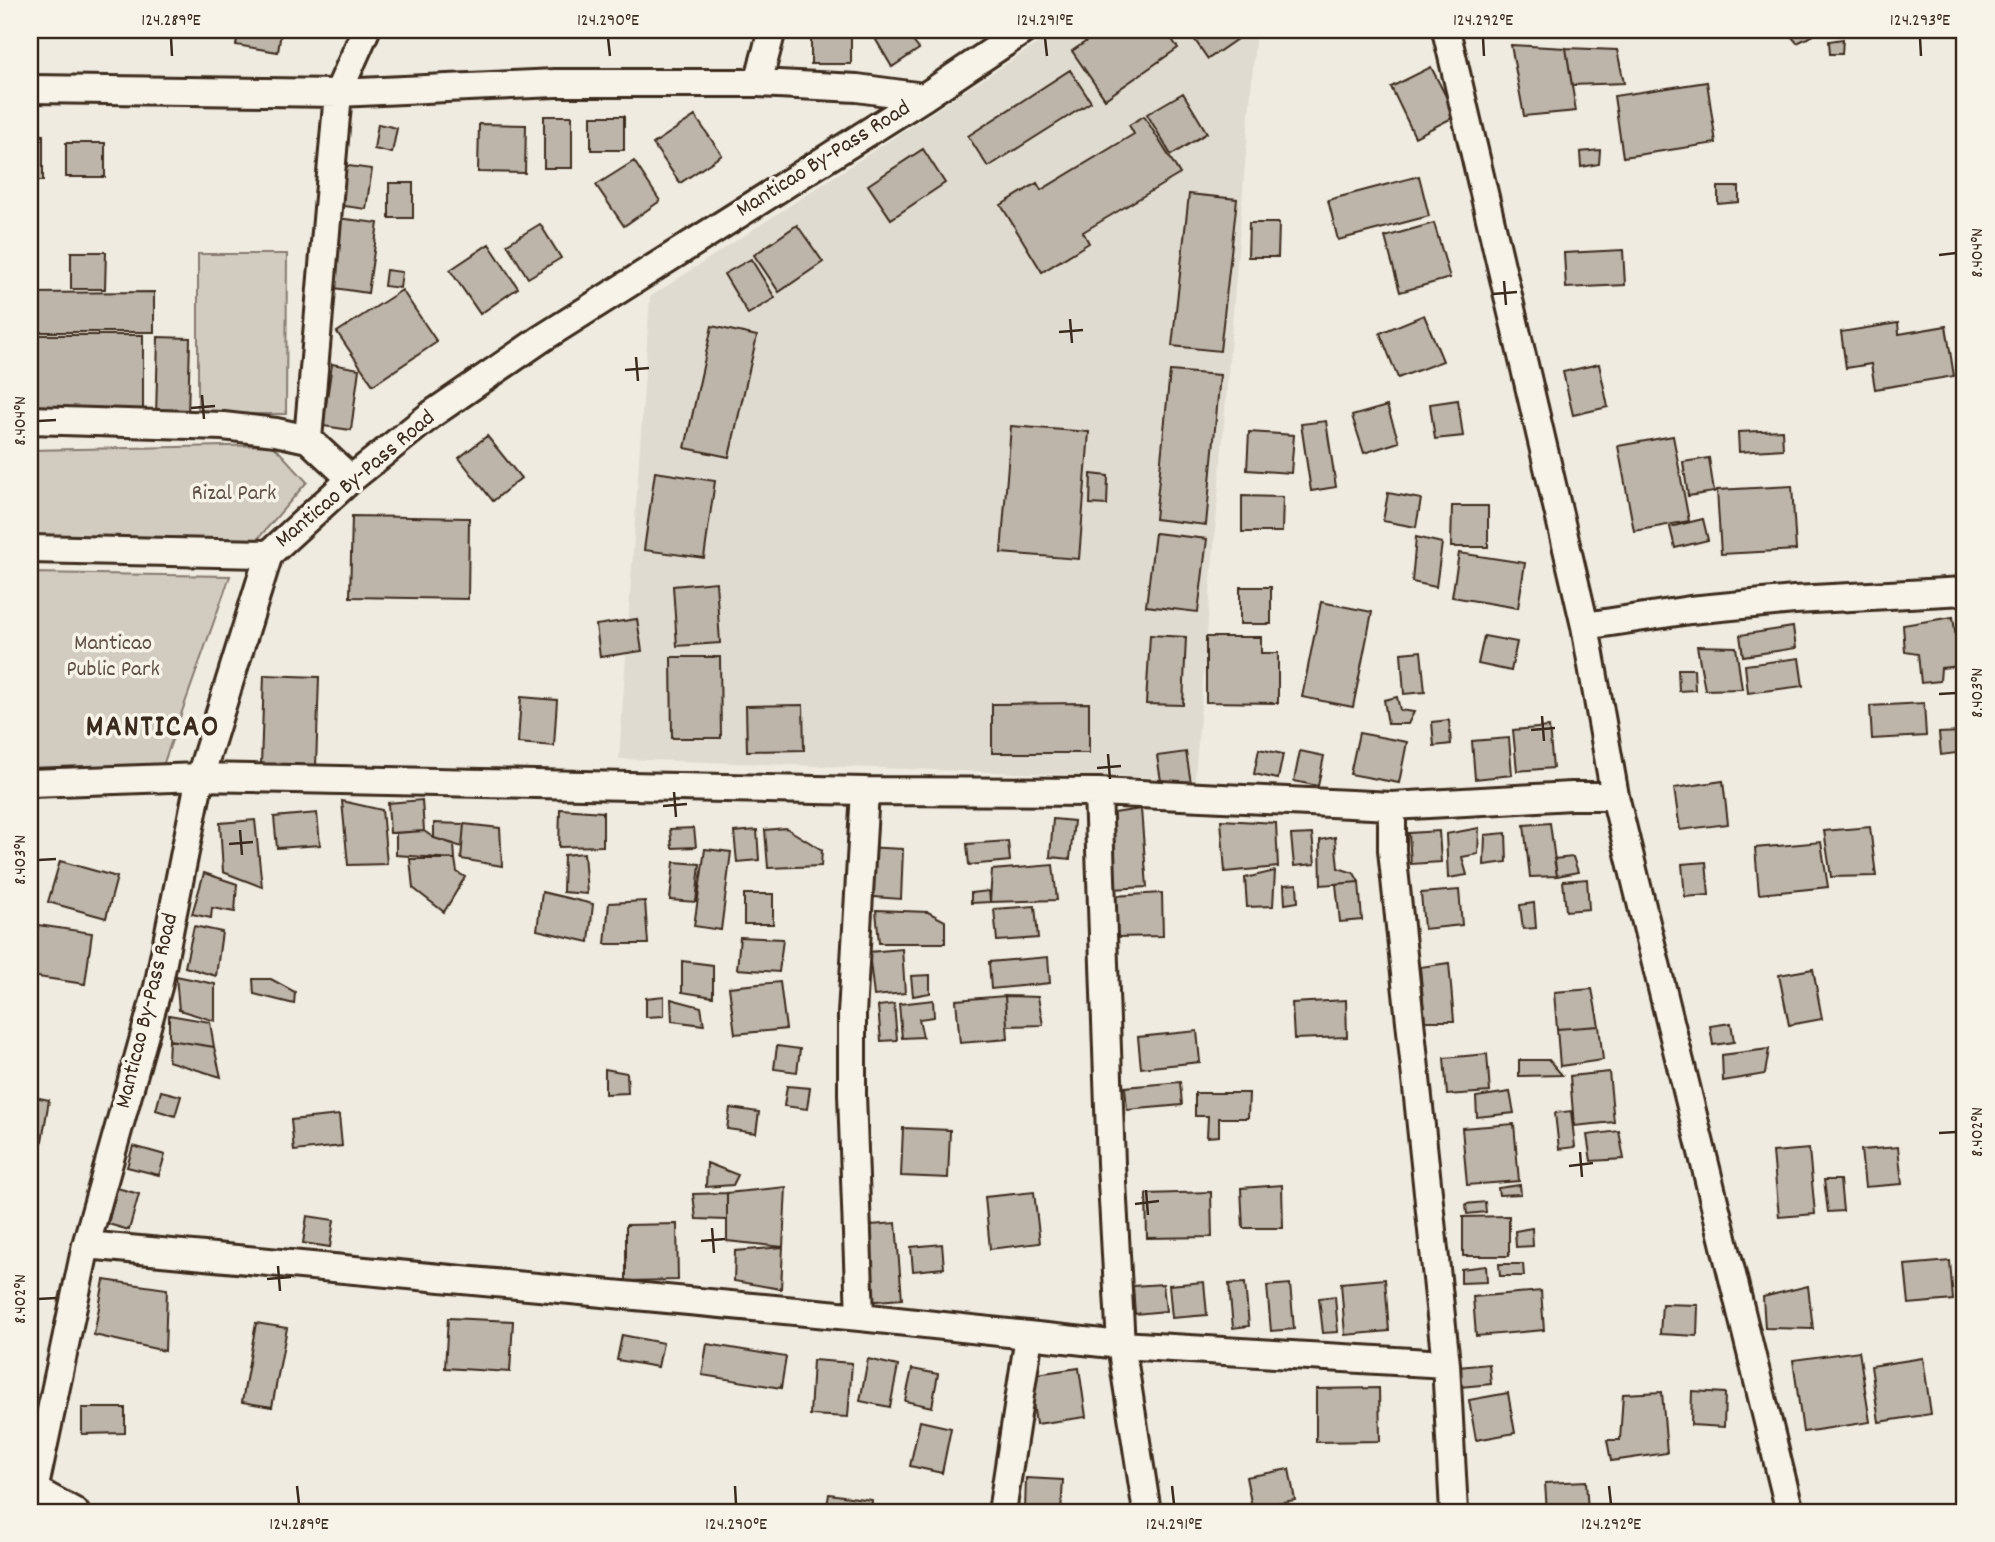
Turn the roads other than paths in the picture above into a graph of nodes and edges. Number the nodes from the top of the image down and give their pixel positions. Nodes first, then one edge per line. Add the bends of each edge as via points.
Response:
1 (366, 30) edge
2 (772, 30) edge
3 (1024, 30) edge
4 (1446, 30) edge
5 (758, 83) junction
6 (30, 89) edge
7 (338, 93) junction
8 (924, 97) junction
9 (30, 420) edge
10 (308, 439) junction
11 (351, 479) junction
12 (30, 549) edge
13 (269, 554) junction
14 (1965, 591) edge
15 (1585, 626) junction
16 (200, 777) junction
17 (30, 783) edge
18 (866, 792) junction
19 (1098, 792) junction
20 (1615, 796) junction
21 (1392, 806) junction
22 (86, 1245) junction
23 (860, 1317) junction
24 (1029, 1336) junction
25 (1121, 1345) junction
26 (1446, 1364) junction
27 (39, 1415) edge
28 (32, 1500) edge
29 (75, 1512) edge
30 (1003, 1512) edge
31 (1147, 1512) edge
32 (1454, 1512) edge
33 (1790, 1512) edge

1 - 7 street
2 - 5 street
3 - 8 street, Manticao By-Pass Road
4 - 15 street
5 - 7 street via 556,83
5 - 8 street
6 - 7 street
7 - 10 street
8 - 11 street, Manticao By-Pass Road via 541,340 432,414
9 - 10 street via 223,426
10 - 11 street
11 - 13 street, Manticao By-Pass Road
12 - 13 street
13 - 16 street, Manticao By-Pass Road
14 - 15 street via 1781,601
15 - 20 street
16 - 17 street
16 - 18 street
16 - 22 street, Manticao By-Pass Road via 158,987
18 - 19 street
18 - 23 street via 852,1014
19 - 21 street
19 - 25 street
20 - 21 street
20 - 33 street
21 - 26 street via 1392,849
22 - 23 street
22 - 27 street, Manticao By-Pass Road
23 - 24 street
24 - 25 street
24 - 30 street
25 - 26 street
25 - 31 street
26 - 32 street
27 - 28 street, Manticao By-Pass Road
28 - 29 street

